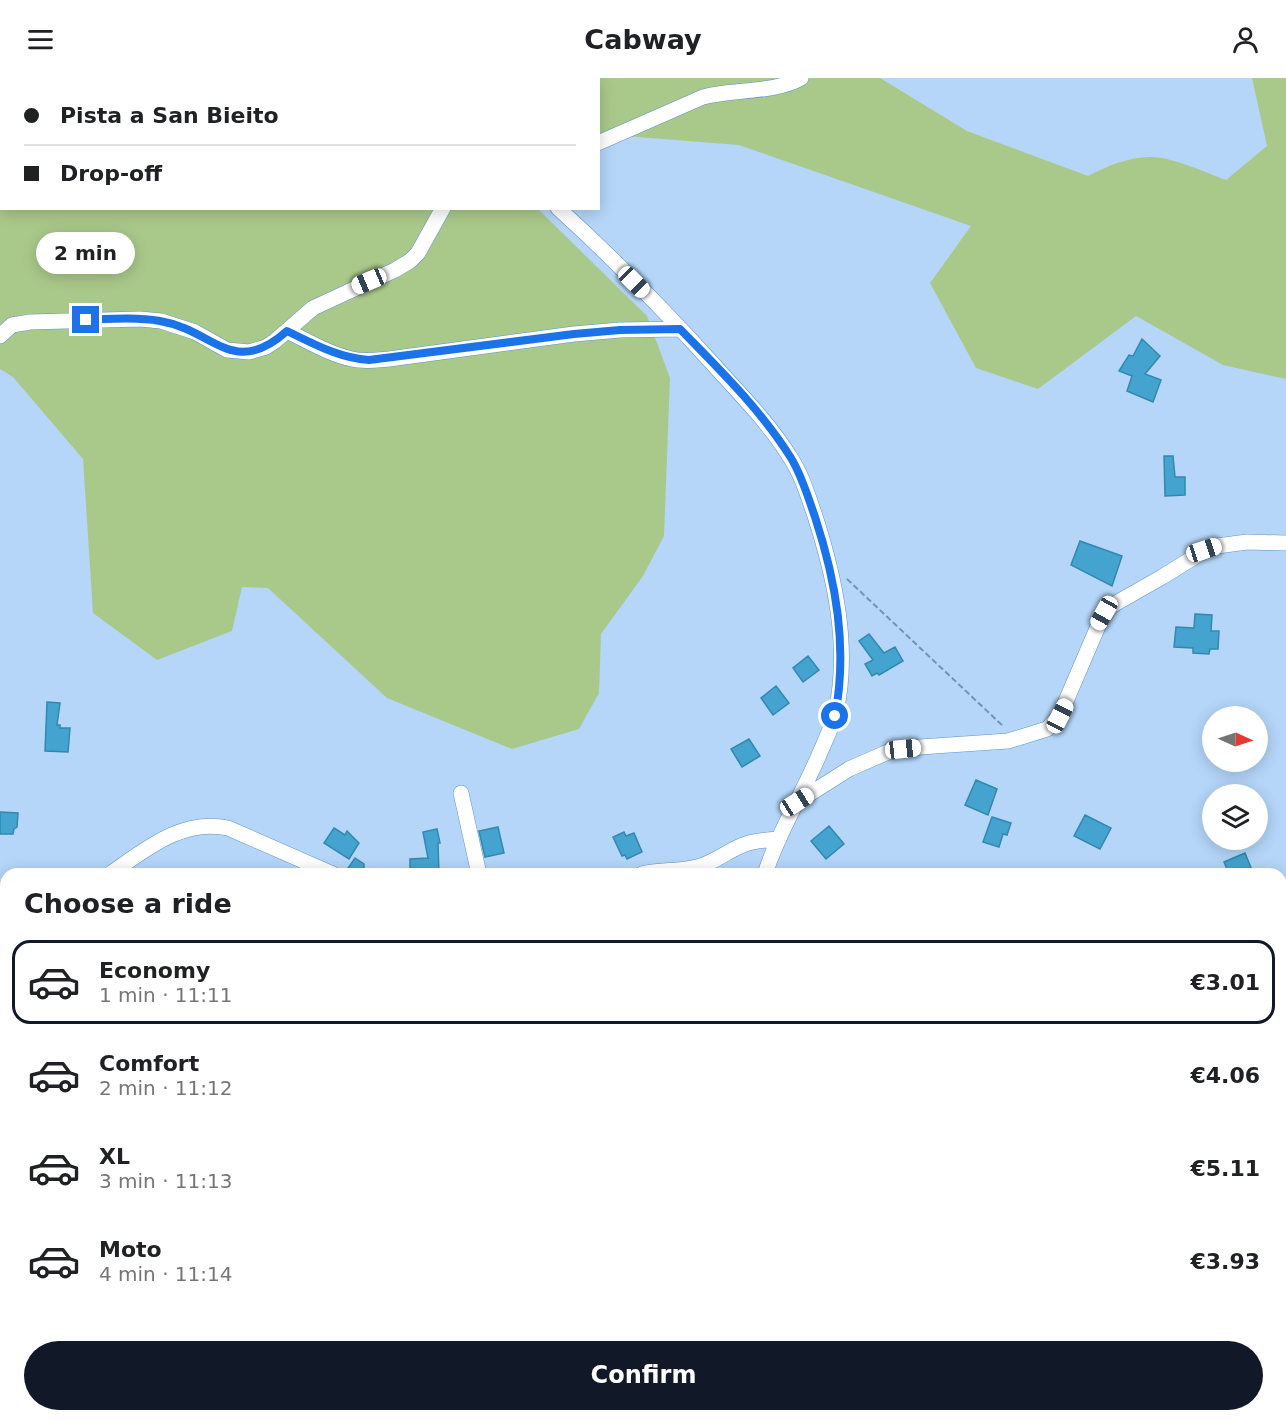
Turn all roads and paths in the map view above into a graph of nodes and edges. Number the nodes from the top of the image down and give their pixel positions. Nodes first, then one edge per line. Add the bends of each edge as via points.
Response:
1 (801, 78) edge
2 (600, 142) edge
3 (442, 210) edge
4 (560, 210) edge
5 (680, 329) junction
6 (287, 331) junction
7 (0, 336) edge
8 (1286, 543) edge
9 (843, 575) dead end
10 (1018, 739) junction
11 (460, 793) dead end
12 (797, 802) junction
13 (779, 839) junction
14 (120, 868) edge
15 (319, 868) edge
16 (478, 868) edge
17 (695, 868) edge
18 (767, 868) edge

1 - 2 street via 782,85 704,97
3 - 6 street via 411,261 313,308
4 - 5 street
5 - 6 street via 574,334 369,360 335,354
5 - 12 street via 751,406 791,458 807,492 827,558 838,614 839,694 828,735
6 - 7 street via 266,347 249,352 227,350 178,326 140,319 12,324
8 - 10 street via 1247,542 1204,550 1111,606 1099,624 1060,716 1047,729
9 - 10 path
10 - 12 street via 888,752 849,769
11 - 16 street
12 - 13 street
13 - 17 street via 752,842
13 - 18 street
14 - 15 street via 174,834 207,825 228,828

